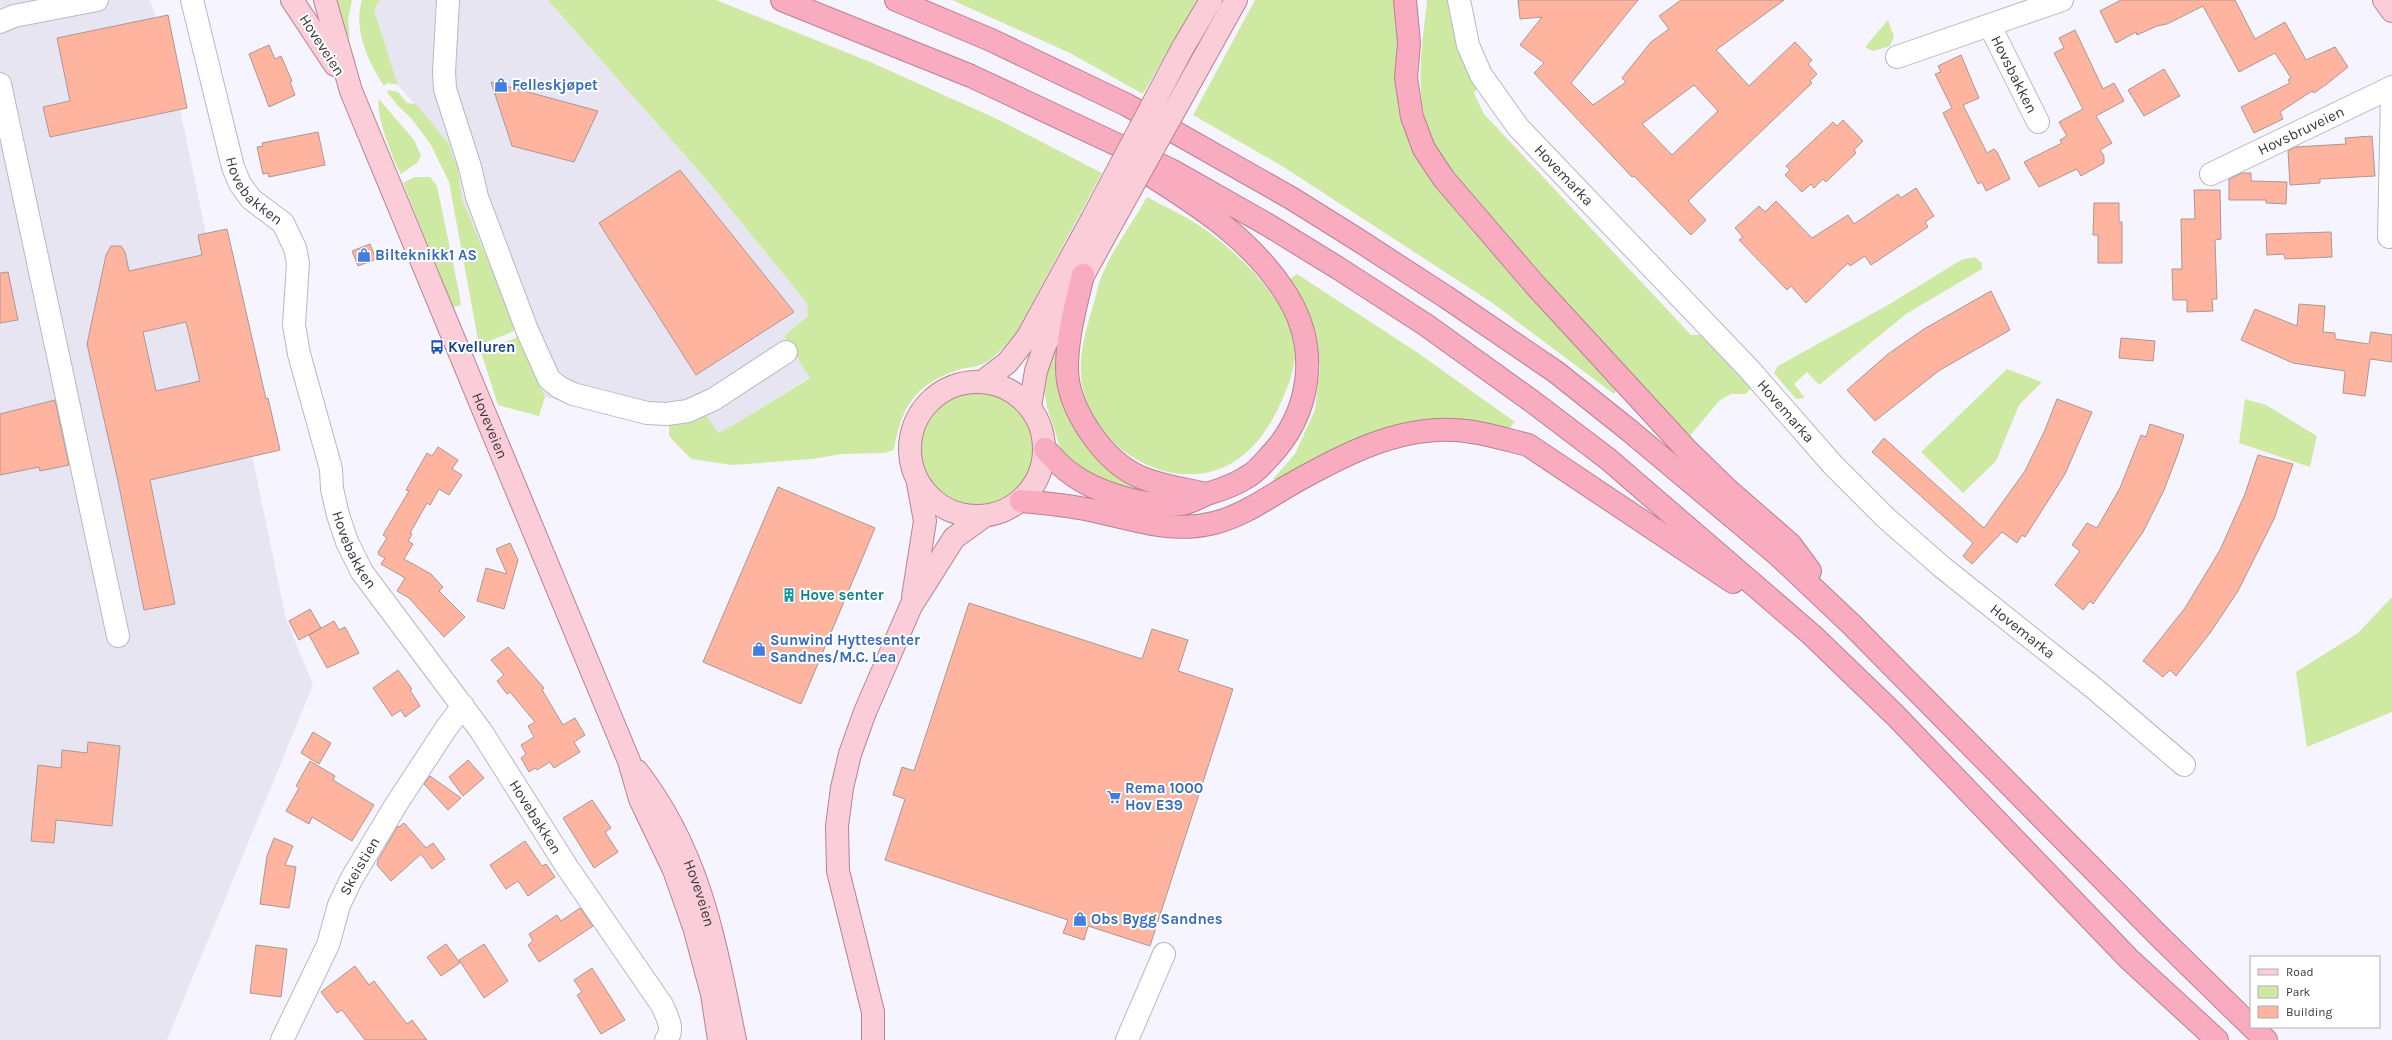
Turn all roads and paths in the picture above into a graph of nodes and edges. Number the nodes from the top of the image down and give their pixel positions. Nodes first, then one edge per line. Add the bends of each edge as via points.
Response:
1 (97, 0) edge
2 (192, 0) edge
3 (292, 0) edge
4 (325, 0) edge
5 (448, 0) edge
6 (782, 0) edge
7 (896, 0) edge
8 (1211, 0) edge
9 (1236, 0) edge
10 (1405, 0) edge
11 (1418, 0) edge
12 (1459, 0) edge
13 (2062, 0) edge
14 (2384, 0) edge
15 (2392, 11) edge
16 (0, 22) edge
17 (1990, 26) junction
18 (1409, 43) junction
19 (1897, 57) dead end
20 (0, 84) edge
21 (2392, 87) edge
22 (351, 91) junction
23 (2392, 94) edge
24 (1068, 121) junction
25 (2038, 122) dead end
26 (2211, 174) dead end
27 (1100, 225) junction
28 (2389, 237) dead end
29 (1083, 275) junction
30 (786, 352) dead end
31 (982, 382) junction
32 (1030, 406) junction
33 (1045, 449) junction
34 (918, 482) junction
35 (1207, 494) junction
36 (1021, 501) junction
37 (983, 516) junction
38 (911, 606) junction
39 (1851, 624) junction
40 (1812, 635) junction
41 (118, 636) dead end
42 (463, 706) junction
43 (629, 761) junction
44 (2184, 765) dead end
45 (1164, 954) dead end
46 (2250, 1024) edge
47 (2254, 1028) edge
48 (282, 1040) edge
49 (666, 1040) edge
50 (719, 1040) edge
51 (735, 1040) edge
52 (873, 1040) edge
53 (1128, 1040) edge
54 (2217, 1040) edge
55 (2266, 1040) edge

1 - 16 street via 14,16
2 - 42 street, Hovebakken via 233,167 240,184 251,199 282,223 295,248 298,263 294,325 299,354 331,469 332,489 347,542 362,572
3 - 22 main road, Hoveveien
4 - 22 main road, Hoveveien
5 - 30 street via 445,89 477,197 527,330 549,379 574,394 647,413 667,414 688,411 714,399
6 - 24 highway via 971,76
7 - 39 highway via 991,40 1127,105 1291,198 1446,297 1556,372 1630,431 1778,555
8 - 27 main road, bridge via 1182,49
9 - 27 main road, bridge via 1202,61
10 - 18 highway
11 - 18 highway
12 - 44 street, Hovemarka via 1468,45 1482,76 1518,127 1748,369 1832,465 1886,518 1942,567 2095,689
13 - 17 street, Hovsbakken
14 - 15 main road
17 - 19 street, Hovsbakken
17 - 25 street, Hovsbakken
18 - 39 highway via 1406,78 1412,117 1424,149 1444,180 1535,285 1685,448 1790,544
20 - 41 street
21 - 26 street, Hovsbruveien
22 - 43 main road, Hoveveien
23 - 28 street
24 - 35 highway via 1198,206 1248,246 1275,277 1298,316 1304,334 1308,366 1302,405 1292,426 1277,449 1249,476 1232,486
24 - 40 highway via 1171,170 1268,225 1432,330 1608,459
27 - 29 main road
27 - 31 main road via 1027,338 1006,363
29 - 32 main road via 1045,345 1036,371
29 - 35 highway via 1072,322 1067,368 1072,397 1084,423 1108,454 1138,476 1157,484
31 - 32 main road via 1000,385
31 - 34 main road via 961,383 942,391 915,422 910,442 911,462
32 - 33 main road via 1041,426
33 - 35 highway via 1069,473 1082,481 1130,499 1158,505 1182,504
33 - 36 main road via 1042,469 1034,486
34 - 37 main road via 930,498 951,512
34 - 38 main road via 925,521
36 - 37 main road via 1003,512
36 - 40 highway via 1060,504 1165,527 1189,527 1214,523 1233,516 1326,464 1374,444 1416,432 1454,430 1494,436 1528,445
37 - 38 main road via 954,538
38 - 52 main road via 865,712 850,754 836,826 838,871 873,1012
39 - 46 highway via 2159,936
40 - 54 highway via 1895,715 2129,959
42 - 48 street, Skeistien via 417,771 352,878 339,904 328,945
42 - 49 street, Hovebakken via 482,731 567,867 662,1005 671,1026
43 - 50 main road, Hoveveien via 640,799 674,870 694,927 712,994
43 - 51 main road, Hoveveien via 654,793 676,832 700,887 711,925
45 - 53 street
47 - 55 highway

